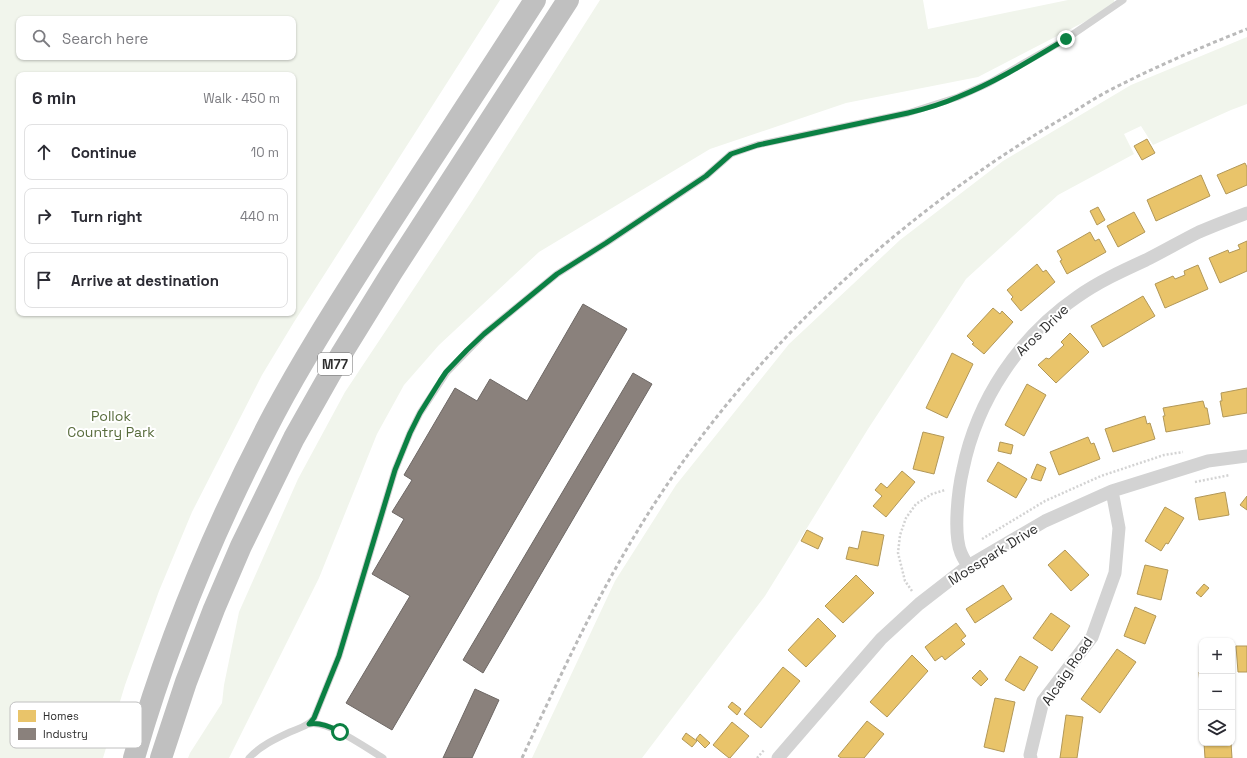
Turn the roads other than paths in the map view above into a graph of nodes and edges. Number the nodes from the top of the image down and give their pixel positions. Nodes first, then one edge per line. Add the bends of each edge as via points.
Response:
1 (535, 0) edge
2 (568, 0) edge
3 (1123, 0) edge
4 (1247, 213) edge
5 (1247, 456) edge
6 (1112, 491) junction
7 (968, 566) junction
8 (309, 724) junction
9 (142, 732) edge
10 (137, 748) edge
11 (134, 758) edge
12 (161, 758) edge
13 (249, 758) edge
14 (383, 758) edge
15 (778, 758) edge
16 (1031, 758) edge

1 - 9 highway, M77 via 340,301 274,413 226,512 187,602
2 - 12 highway, M77 via 392,272 330,373 294,438 241,546 214,609
3 - 8 lane via 1066,39 989,83 958,97 908,113 758,145 731,154 706,176 557,274 484,334 446,372 410,433 395,470 339,656 314,718
4 - 7 street, Aros Drive via 1201,232 1076,297 1021,348 997,382 978,420 966,453 956,528 960,552
5 - 6 street, Mosspark Drive via 1208,461
6 - 7 street, Mosspark Drive via 1045,522
6 - 16 street, Alcaig Road via 1119,528 1115,573 1092,637 1043,702
7 - 15 street, Mosspark Drive via 919,604 881,639
8 - 13 lane via 274,740
8 - 14 lane via 319,724 337,730
10 - 11 highway, M77

